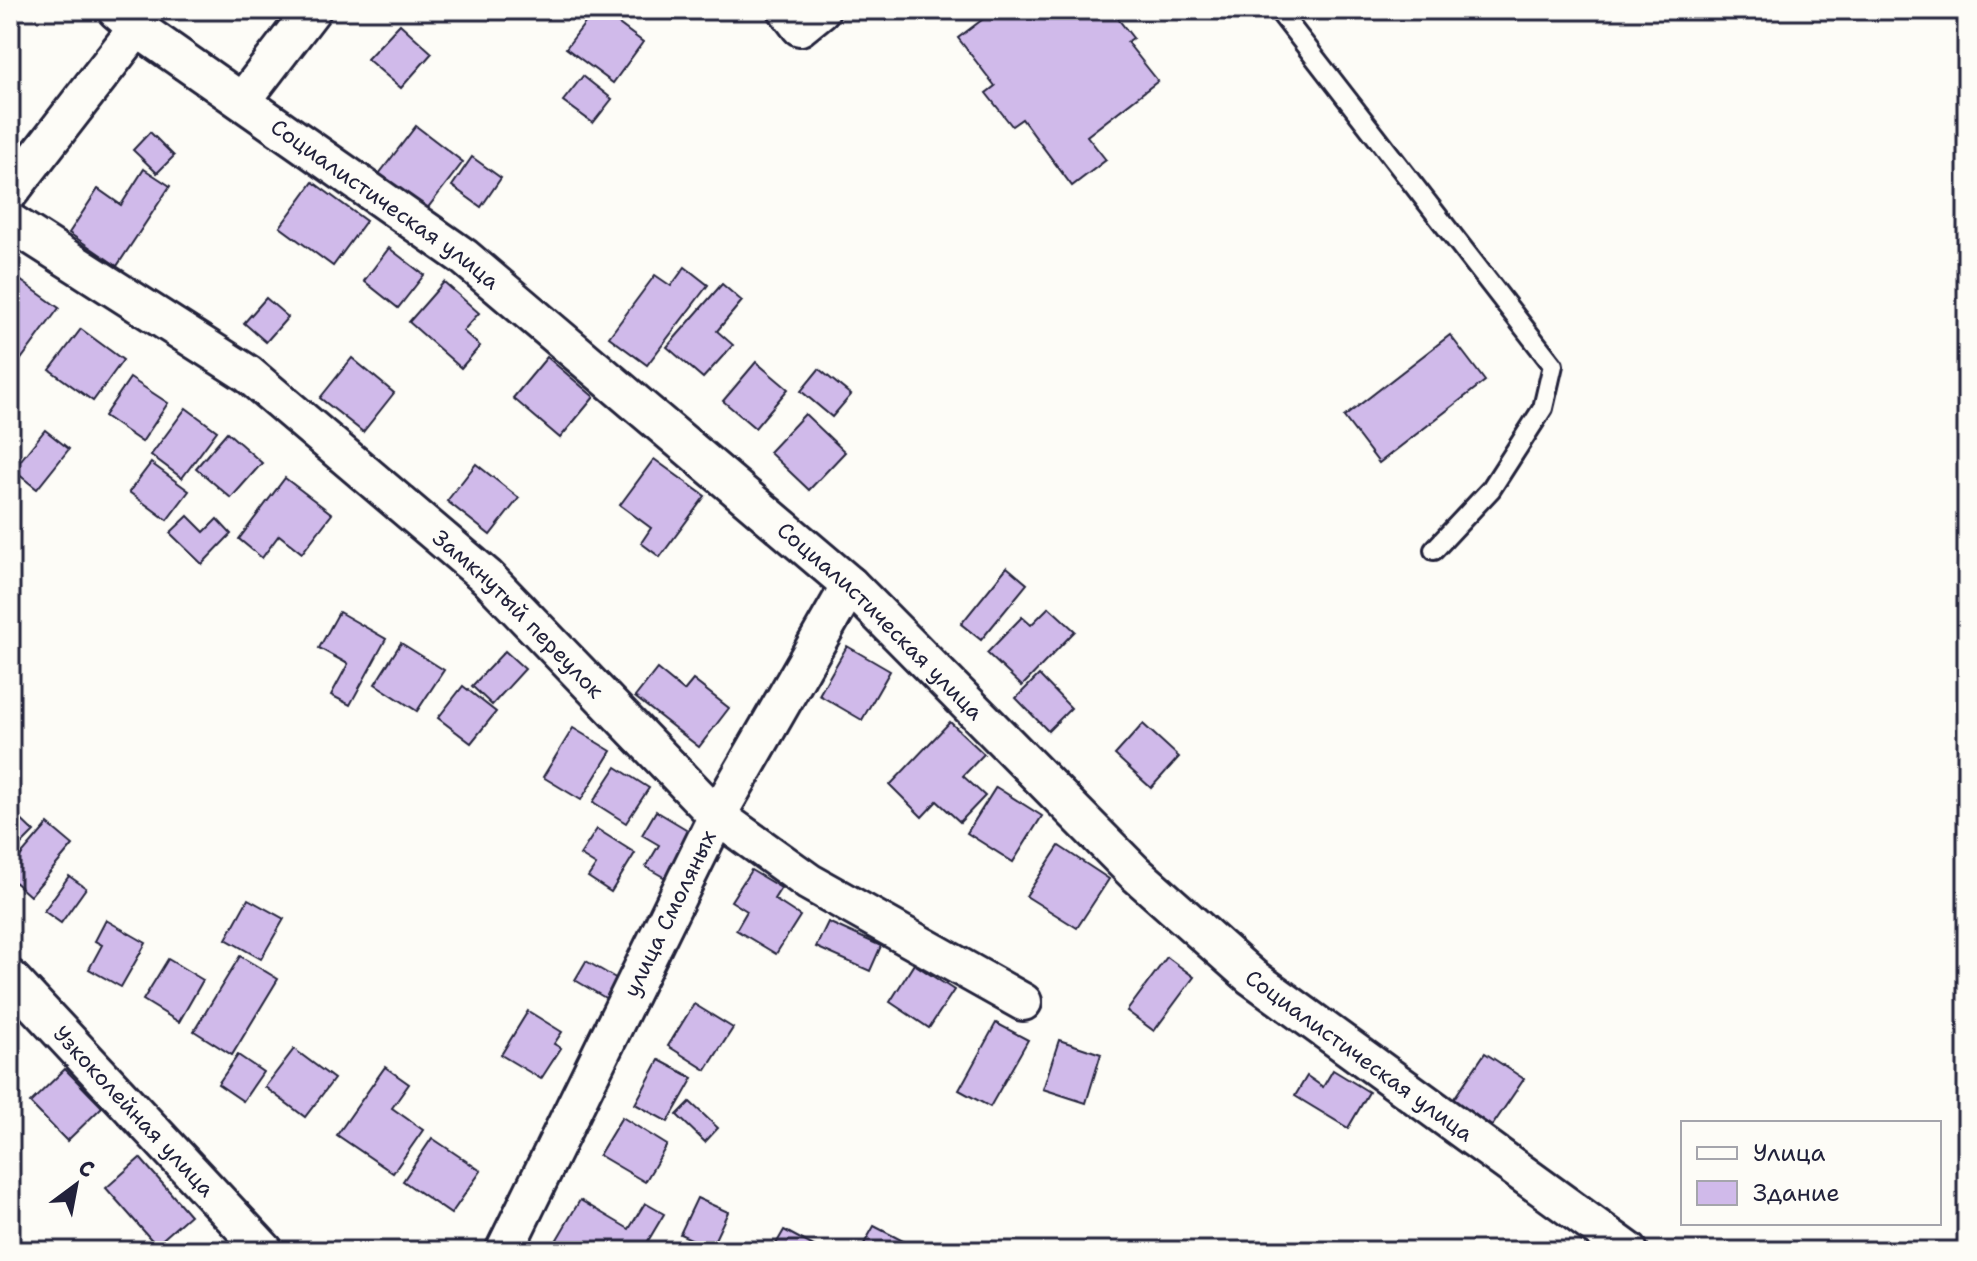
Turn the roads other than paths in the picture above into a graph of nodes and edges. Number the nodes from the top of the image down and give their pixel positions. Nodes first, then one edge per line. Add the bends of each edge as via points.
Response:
1 (312, 10) edge
2 (1278, 10) edge
3 (127, 19) edge
4 (243, 100) junction
5 (10, 192) edge
6 (10, 222) edge
7 (1434, 550) dead end
8 (850, 585) junction
9 (717, 816) junction
10 (10, 978) edge
11 (1023, 1002) dead end
12 (261, 1249) edge
13 (504, 1251) edge
14 (1629, 1251) edge

1 - 4 street
2 - 7 lane via 1553,365 1536,420 1491,489
3 - 4 street, Социалистическая улица
3 - 5 street
4 - 8 street, Социалистическая улица via 464,257
6 - 9 street, Замкнутый переулок via 260,384 487,577
8 - 9 street, улица Смоляных
8 - 14 street, Социалистическая улица via 1134,872 1252,977
9 - 11 street, Замкнутый переулок via 809,882
9 - 13 street, улица Смоляных
10 - 12 street, Узкоколейная улица

